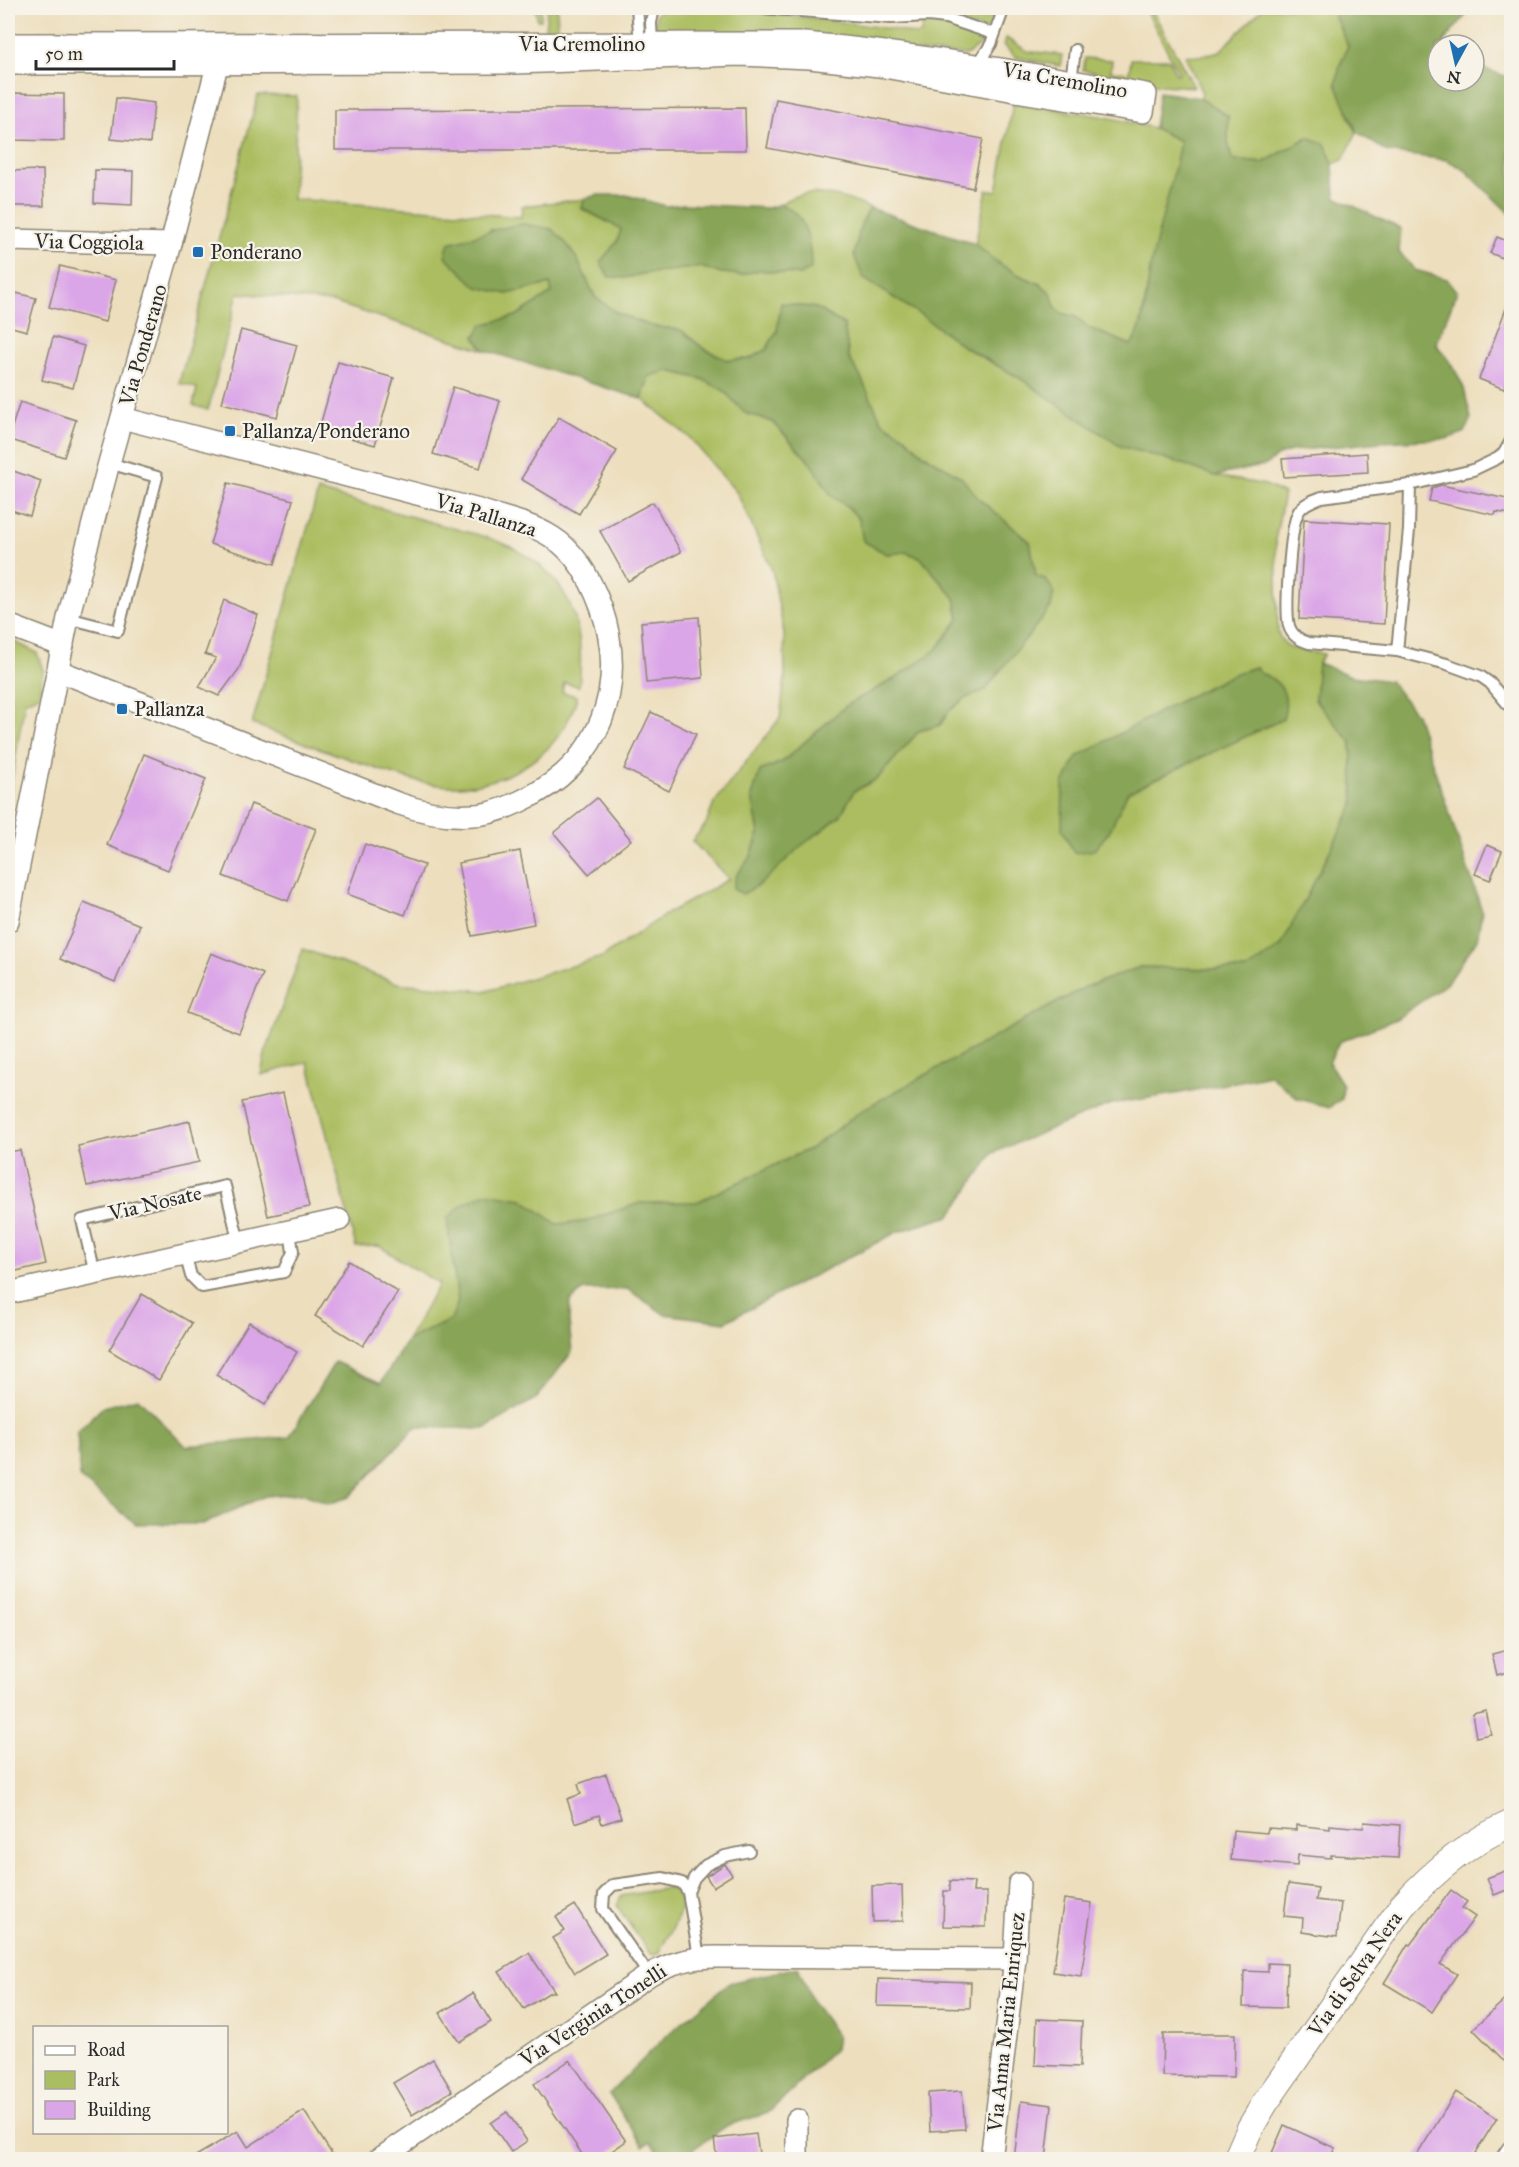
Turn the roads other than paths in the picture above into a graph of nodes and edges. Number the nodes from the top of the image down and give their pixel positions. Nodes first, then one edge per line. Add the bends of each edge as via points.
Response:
1 (638, 8) edge
2 (654, 8) edge
3 (761, 8) edge
4 (1004, 8) edge
5 (994, 34) junction
6 (646, 43) junction
7 (8, 44) edge
8 (1075, 50) dead end
9 (220, 54) junction
10 (8, 64) edge
11 (977, 73) junction
12 (1071, 81) junction
13 (8, 240) edge
14 (171, 244) junction
15 (122, 418) junction
16 (1512, 439) edge
17 (109, 463) junction
18 (1410, 485) junction
19 (68, 618) junction
20 (8, 625) edge
21 (63, 646) junction
22 (1397, 651) junction
23 (59, 672) junction
24 (1512, 710) edge
25 (8, 921) edge
26 (339, 1220) dead end
27 (290, 1231) junction
28 (239, 1242) junction
29 (185, 1254) junction
30 (95, 1274) junction
31 (8, 1293) edge
32 (1512, 1824) edge
33 (749, 1851) dead end
34 (1019, 1884) dead end
35 (688, 1892) junction
36 (699, 1957) junction
37 (1015, 1959) junction
38 (649, 1975) junction
39 (797, 2120) dead end
40 (1512, 2151) edge
41 (378, 2160) edge
42 (797, 2160) edge
43 (991, 2160) edge
44 (1236, 2160) edge
45 (1506, 2160) edge

1 - 6 lane
2 - 6 lane
3 - 5 lane via 946,18
4 - 5 lane
5 - 11 lane
6 - 9 street, Via Cremolino
6 - 11 street, Via Cremolino via 805,43 878,50
7 - 9 street, Via Cremolino
8 - 12 lane
9 - 10 street, Via Cremolino
9 - 11 street, Via Cremolino via 515,63 739,56 810,58
9 - 14 street, Via Ponderano
11 - 12 street, Via Cremolino
11 - 12 street, Via Cremolino via 1015,91 1143,112 1146,94
13 - 14 street, Via Coggiola
14 - 15 street, Via Ponderano
15 - 17 street, Via Ponderano
15 - 23 street, Via Pallanza via 479,510 552,537 583,569 604,616 611,650 607,707 584,751 551,784 494,812 455,816 397,803
16 - 18 lane via 1492,463
17 - 19 street, Via Ponderano
17 - 19 lane via 157,477 118,631
18 - 22 lane
18 - 22 lane via 1322,497 1299,509 1293,528 1288,588 1289,626 1300,640
19 - 21 street, Via Ponderano
20 - 21 street
21 - 23 street, Via Ponderano
22 - 24 lane via 1479,676 1496,689
23 - 25 street, Via Ponderano
26 - 27 street
27 - 28 street
27 - 29 lane via 293,1252 284,1272 202,1287 191,1276
28 - 29 street
28 - 30 lane, Via Nosate via 225,1186 82,1220
29 - 30 street
30 - 31 street
32 - 44 street, Via di Selva Nera via 1457,1854 1402,1906 1265,2103
33 - 35 lane via 706,1865
34 - 37 street, Via Anna Maria Enriquez
35 - 36 lane
35 - 38 lane via 682,1883 663,1878 612,1885 604,1894 603,1909
36 - 37 street, Via Verginia Tonelli
36 - 38 street, Via Verginia Tonelli via 673,1962
37 - 43 street, Via Anna Maria Enriquez
38 - 41 street, Via Verginia Tonelli
39 - 42 street
40 - 45 street

